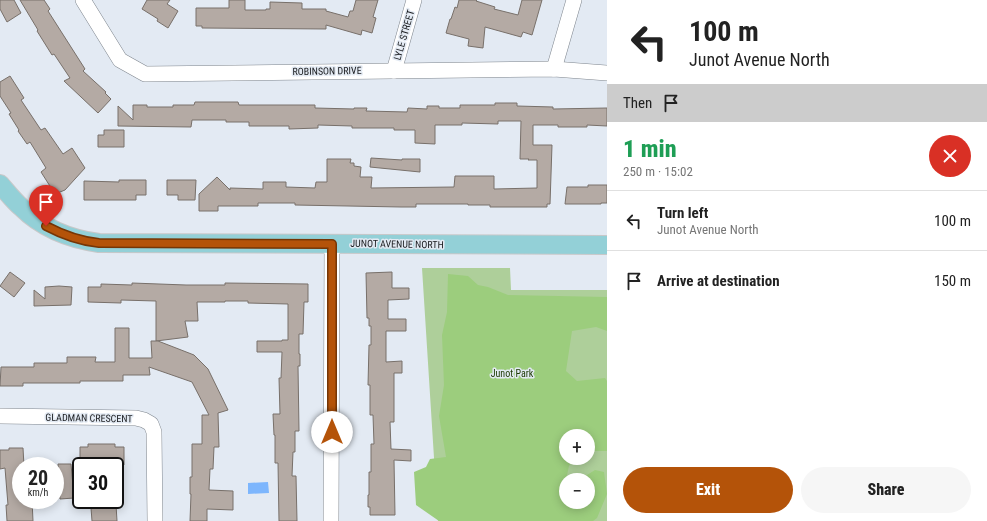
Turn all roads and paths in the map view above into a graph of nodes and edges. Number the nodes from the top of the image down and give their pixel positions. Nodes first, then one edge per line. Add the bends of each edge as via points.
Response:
1 (83, 0) edge
2 (414, 0) edge
3 (574, 0) edge
4 (554, 69) junction
5 (394, 70) junction
6 (607, 73) edge
7 (0, 184) edge
8 (332, 244) junction
9 (607, 245) edge
10 (0, 416) edge
11 (155, 521) edge
12 (331, 521) edge

1 - 5 street, ROBINSON DRIVE via 120,60 145,74
2 - 5 street, LYLE STREET
3 - 4 street
4 - 5 street, ROBINSON DRIVE
4 - 6 street, ROBINSON DRIVE
7 - 8 main road, JUNOT AVENUE NORTH via 22,208 41,223 66,236 81,240 99,243
8 - 9 main road, JUNOT AVENUE NORTH
8 - 12 street
10 - 11 street, GLADMAN CRESCENT via 136,418 152,424

